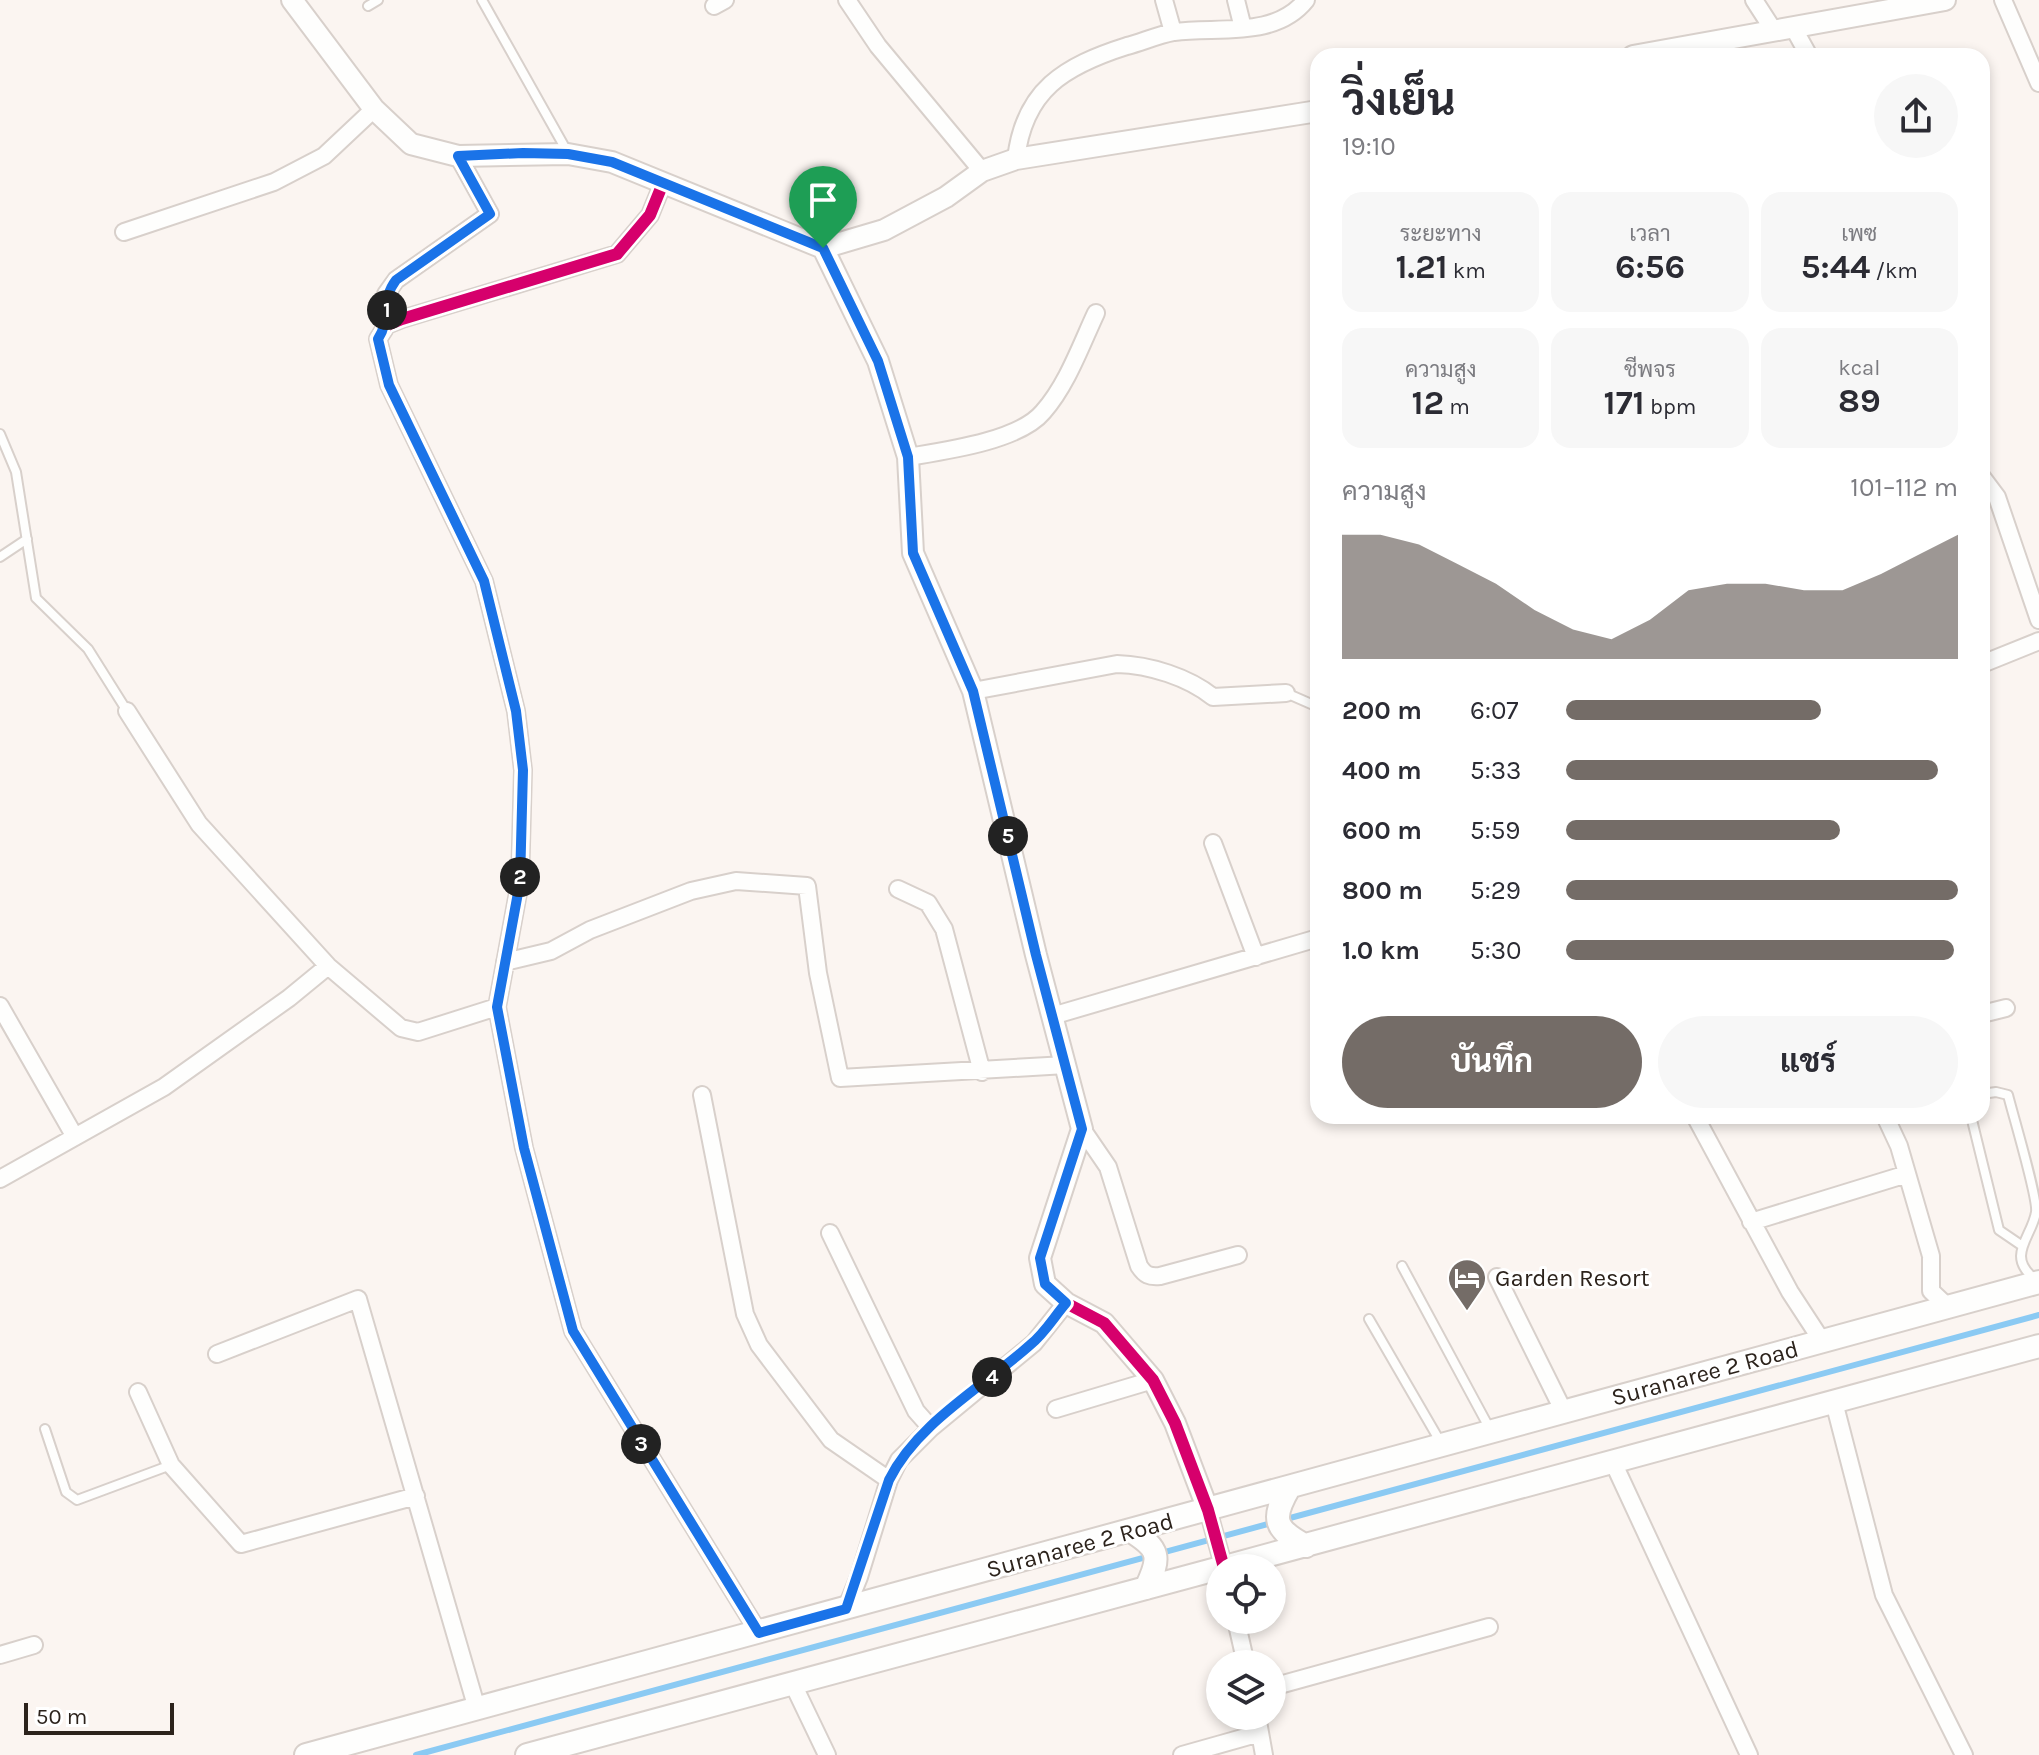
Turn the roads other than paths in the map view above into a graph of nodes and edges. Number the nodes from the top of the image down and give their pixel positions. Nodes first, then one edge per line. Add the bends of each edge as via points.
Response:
1 (292, 0) edge
2 (378, 0) edge
3 (482, 0) edge
4 (847, 0) edge
5 (1164, 0) edge
6 (1236, 0) edge
7 (1306, 0) edge
8 (1754, 0) edge
9 (1945, 0) edge
10 (2003, 0) edge
11 (368, 6) dead end
12 (1243, 28) junction
13 (1784, 29) junction
14 (1173, 32) junction
15 (1678, 48) edge
16 (1802, 48) edge
17 (2039, 83) edge
18 (374, 109) junction
19 (1310, 112) edge
20 (568, 154) junction
21 (458, 156) junction
22 (1016, 159) junction
23 (982, 171) junction
24 (663, 183) junction
25 (124, 232) dead end
26 (823, 248) junction
27 (1096, 313) dead end
28 (387, 325) junction
29 (0, 434) edge
30 (908, 457) junction
31 (1990, 488) edge
32 (27, 539) junction
33 (0, 557) edge
34 (2039, 620) edge
35 (2039, 641) edge
36 (1990, 661) edge
37 (973, 691) junction
38 (1286, 693) joint
39 (1310, 704) edge
40 (127, 711) joint
41 (1213, 843) dead end
42 (898, 889) dead end
43 (1310, 940) edge
44 (1256, 957) junction
45 (505, 962) junction
46 (328, 966) junction
47 (0, 1006) edge
48 (497, 1007) junction
49 (2006, 1008) dead end
50 (1990, 1012) edge
51 (1052, 1016) junction
52 (1066, 1065) junction
53 (982, 1072) junction
54 (1990, 1093) edge
55 (702, 1095) dead end
56 (1699, 1124) edge
57 (1888, 1124) edge
58 (1973, 1124) edge
59 (1082, 1129) junction
60 (75, 1137) junction
61 (1907, 1174) junction
62 (0, 1179) edge
63 (1751, 1222) junction
64 (830, 1233) dead end
65 (2021, 1245) junction
66 (1238, 1255) dead end
67 (1402, 1266) dead end
68 (1497, 1277) dead end
69 (2039, 1282) edge
70 (1066, 1303) junction
71 (1948, 1307) junction
72 (1369, 1319) dead end
73 (1822, 1341) junction
74 (2039, 1346) edge
75 (217, 1354) dead end
76 (1153, 1380) junction
77 (138, 1392) dead end
78 (1834, 1402) junction
79 (1056, 1409) dead end
80 (1564, 1412) junction
81 (931, 1428) junction
82 (45, 1429) dead end
83 (1492, 1432) junction
84 (1443, 1446) junction
85 (1613, 1462) junction
86 (171, 1465) junction
87 (889, 1480) junction
88 (416, 1496) junction
89 (1284, 1497) junction
90 (1210, 1517) junction
91 (1139, 1536) junction
92 (1297, 1541) junction
93 (1219, 1554) edge
94 (1256, 1554) edge
95 (1206, 1568) edge
96 (1150, 1580) junction
97 (846, 1609) junction
98 (1489, 1627) dead end
99 (759, 1633) junction
100 (34, 1645) dead end
101 (0, 1655) edge
102 (1286, 1683) edge
103 (793, 1684) junction
104 (477, 1709) junction
105 (1243, 1730) edge
106 (1259, 1730) edge
107 (306, 1755) edge
108 (527, 1755) edge
109 (827, 1755) edge
110 (1182, 1755) edge
111 (1264, 1755) edge
112 (1749, 1755) edge
113 (1964, 1755) edge

1 - 18 street
2 - 11 lane
3 - 20 lane
4 - 23 street via 878,46
5 - 14 street
6 - 12 street
7 - 12 street via 1297,11 1266,25
8 - 13 street
9 - 13 street
10 - 17 street
12 - 14 street
13 - 15 street
13 - 16 street
14 - 22 street via 1098,55 1054,80 1030,107
18 - 21 street via 411,144
18 - 25 street via 324,156 274,182
19 - 22 street
20 - 21 street
20 - 24 street via 612,162
21 - 28 street via 490,214 396,280 386,294
22 - 23 street
23 - 26 street via 884,230
24 - 26 street
24 - 28 street via 650,215 617,254
26 - 30 street via 878,361
27 - 30 street via 1054,396 1034,421 967,446
28 - 45 street via 378,339 389,385 484,581 516,711 523,770 520,882
29 - 32 lane via 16,472
30 - 37 street via 913,553
31 - 34 street
32 - 33 lane
32 - 40 lane via 36,598 88,649
35 - 36 street
37 - 38 street via 1130,664 1197,685 1213,697
37 - 51 street
38 - 39 lane
40 - 46 street via 199,824
41 - 44 street
42 - 53 street via 928,903 940,922
43 - 44 street
44 - 51 street
45 - 48 street
45 - 53 street via 551,951 691,891 736,881 807,886 840,1078
46 - 48 street via 401,1028 418,1032
46 - 60 street via 164,1087
47 - 60 street
48 - 99 street via 524,1148 573,1331
49 - 50 street
51 - 52 street
52 - 53 street
52 - 59 street
54 - 65 lane via 2008,1095 2036,1210
55 - 87 street via 745,1314 759,1345 831,1440
56 - 63 street
57 - 61 street
58 - 65 lane via 1999,1230
59 - 66 street via 1108,1167 1143,1273 1160,1276
59 - 70 street via 1040,1258 1045,1284
60 - 62 street
61 - 63 street
61 - 71 street via 1931,1256 1931,1291
63 - 73 street
64 - 81 street via 916,1411
65 - 69 lane via 2027,1273
67 - 83 lane
68 - 80 street
69 - 71 main road, Suranaree 2 Road
70 - 76 street via 1104,1323
70 - 81 street via 1034,1343
71 - 73 main road, Suranaree 2 Road
72 - 84 lane
73 - 80 main road, Suranaree 2 Road
74 - 78 main road
75 - 88 street via 358,1299
76 - 79 street
76 - 90 street
77 - 86 street
78 - 85 main road
78 - 113 street via 1884,1595
80 - 83 main road, Suranaree 2 Road
81 - 87 street via 899,1460
82 - 86 lane via 66,1492 77,1500
83 - 84 main road, Suranaree 2 Road
84 - 89 main road, Suranaree 2 Road
85 - 92 main road
85 - 112 street
86 - 88 street via 241,1544
87 - 97 street
88 - 104 street
89 - 90 main road, Suranaree 2 Road
89 - 92 main road via 1279,1526
90 - 91 main road, Suranaree 2 Road
90 - 93 street
91 - 96 main road via 1156,1555
91 - 97 main road, Suranaree 2 Road
92 - 94 main road
95 - 96 main road
96 - 103 main road
97 - 99 main road, Suranaree 2 Road
98 - 102 street
99 - 104 main road, Suranaree 2 Road
100 - 101 street
103 - 108 main road
103 - 109 street
104 - 107 main road, Suranaree 2 Road
105 - 110 street
106 - 111 street

